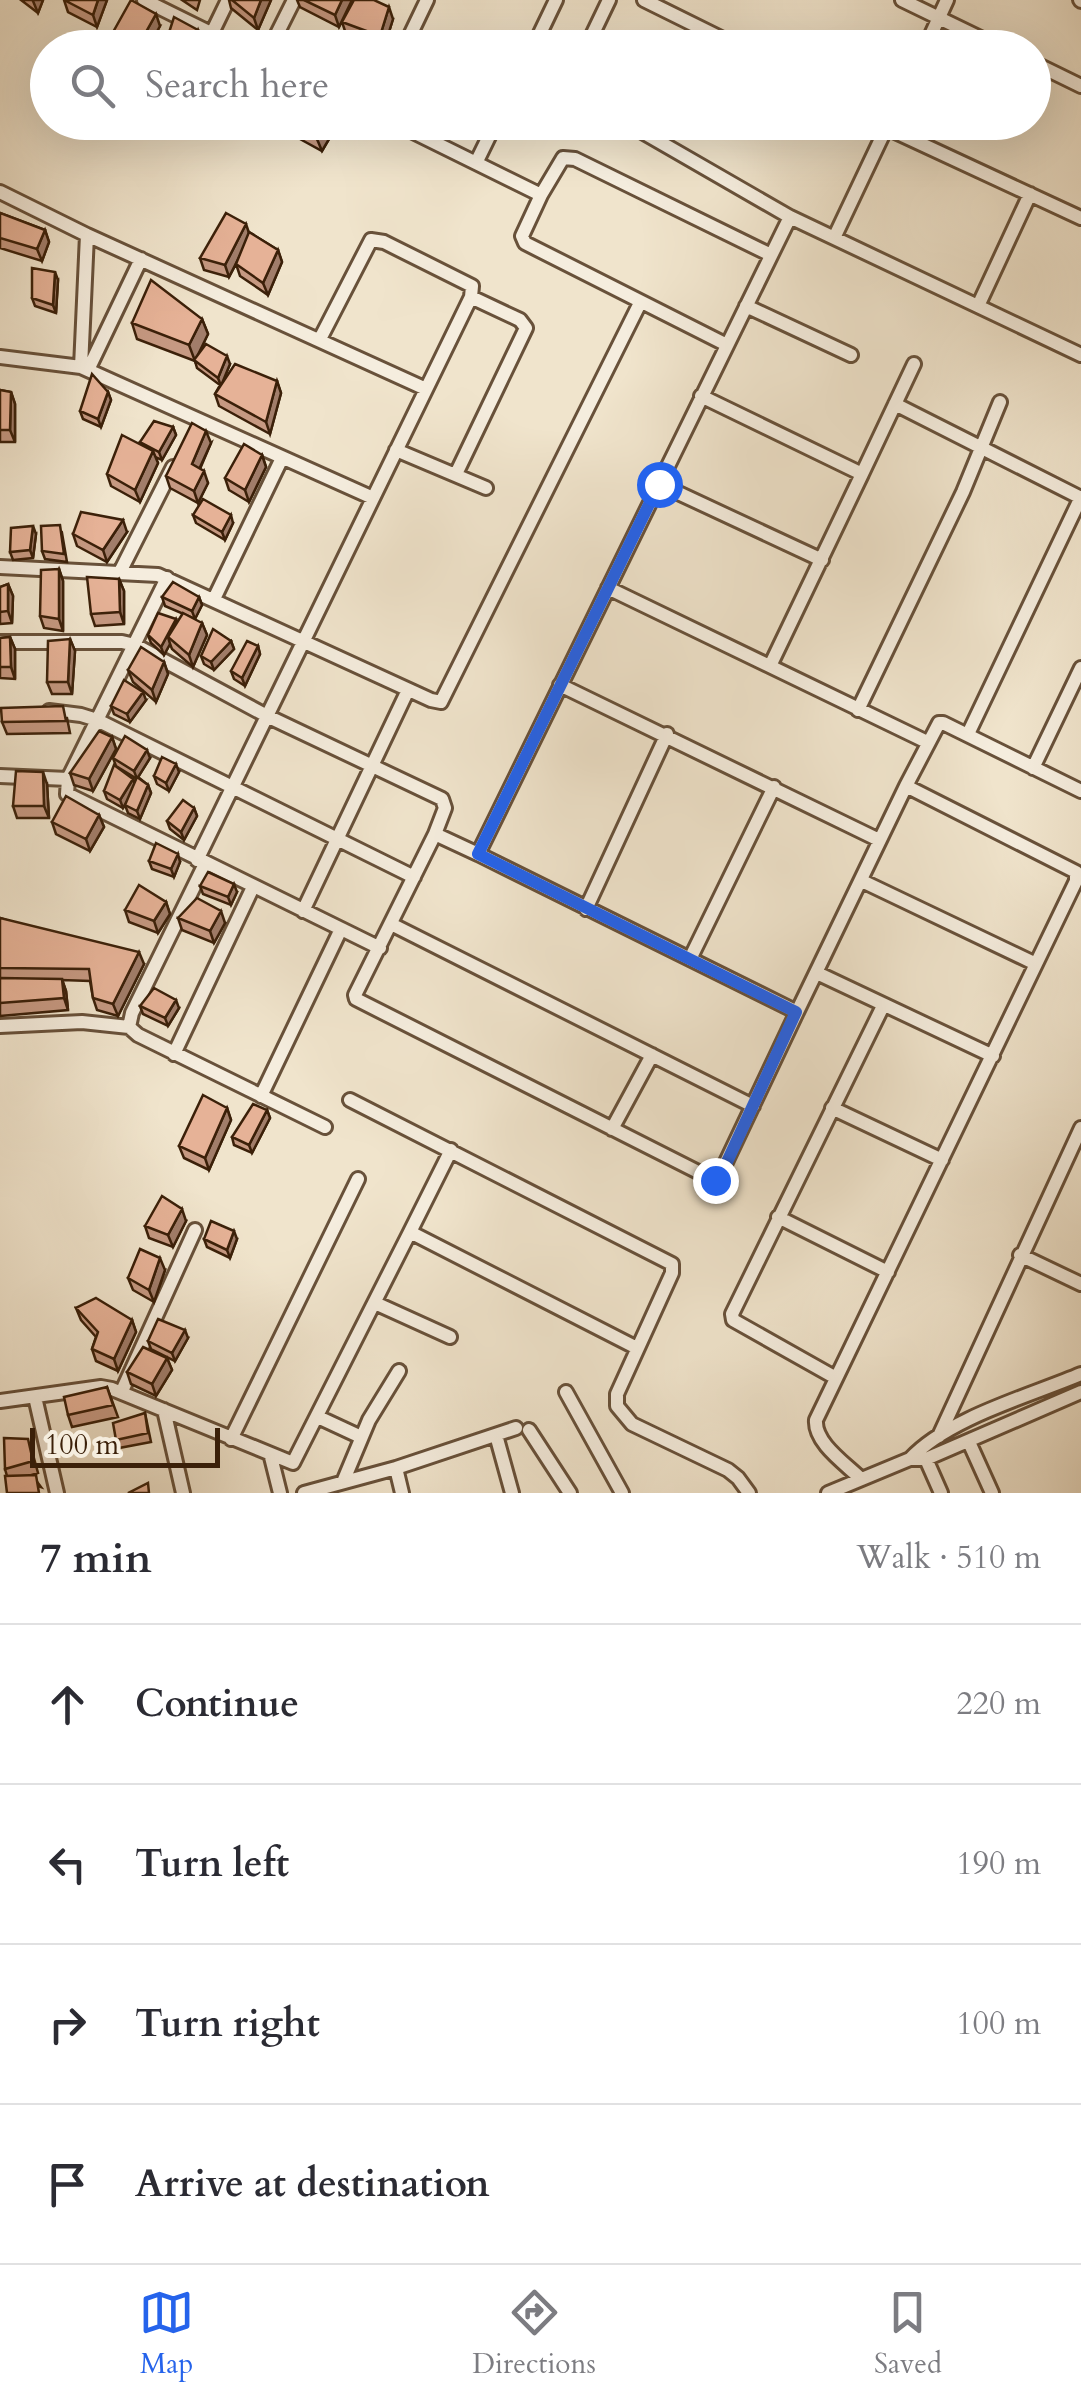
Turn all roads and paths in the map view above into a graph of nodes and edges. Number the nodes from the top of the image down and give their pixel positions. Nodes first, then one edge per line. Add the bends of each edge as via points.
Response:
1 (144, 0) edge
2 (228, 0) edge
3 (294, 0) edge
4 (427, 0) edge
5 (556, 0) edge
6 (609, 0) edge
7 (644, 0) edge
8 (902, 0) edge
9 (947, 0) edge
10 (939, 17) junction
11 (204, 30) edge
12 (214, 30) edge
13 (279, 30) edge
14 (413, 30) edge
15 (542, 30) edge
16 (595, 30) edge
17 (705, 30) edge
18 (933, 30) edge
19 (965, 30) edge
20 (1051, 71) edge
21 (1081, 86) edge
22 (430, 140) edge
23 (487, 140) edge
24 (657, 140) edge
25 (881, 140) edge
26 (919, 140) edge
27 (476, 163) junction
28 (0, 192) edge
29 (1030, 194) junction
30 (542, 195) junction
31 (790, 216) junction
32 (1081, 218) edge
33 (87, 235) junction
34 (836, 236) junction
35 (771, 255) junction
36 (140, 260) junction
37 (471, 297) junction
38 (640, 304) junction
39 (746, 306) junction
40 (978, 306) junction
41 (320, 340) junction
42 (727, 345) junction
43 (851, 355) dead end
44 (1081, 355) edge
45 (0, 357) edge
46 (914, 364) dead end
47 (85, 368) junction
48 (426, 389) junction
49 (701, 396) junction
50 (1000, 402) dead end
51 (895, 404) junction
52 (196, 420) junction
53 (188, 436) edge
54 (982, 447) junction
55 (396, 450) junction
56 (180, 453) edge
57 (282, 458) junction
58 (456, 474) junction
59 (862, 474) junction
60 (659, 484) junction
61 (486, 488) dead end
62 (1081, 497) edge
63 (372, 498) junction
64 (822, 560) junction
65 (0, 567) edge
66 (120, 572) junction
67 (167, 578) junction
68 (608, 588) junction
69 (214, 599) junction
70 (303, 641) junction
71 (0, 642) edge
72 (135, 645) junction
73 (770, 666) junction
74 (1081, 668) edge
75 (560, 685) junction
76 (408, 690) junction
77 (28, 709) edge
78 (858, 710) junction
79 (268, 716) junction
80 (97, 720) junction
81 (667, 734) junction
82 (968, 734) junction
83 (927, 742) junction
84 (373, 766) junction
85 (1034, 768) junction
86 (0, 776) edge
87 (68, 778) junction
88 (906, 786) junction
89 (774, 787) junction
90 (232, 790) junction
91 (1081, 791) edge
92 (435, 834) junction
93 (337, 840) junction
94 (879, 840) junction
95 (478, 854) junction
96 (201, 862) junction
97 (414, 877) junction
98 (862, 881) junction
99 (252, 887) junction
100 (586, 908) junction
101 (303, 911) junction
102 (392, 924) junction
103 (341, 929) junction
104 (380, 948) junction
105 (690, 958) junction
106 (1036, 964) junction
107 (816, 974) junction
108 (883, 1006) junction
109 (796, 1012) junction
110 (0, 1026) edge
111 (129, 1027) junction
112 (174, 1054) junction
113 (652, 1055) junction
114 (993, 1056) junction
115 (261, 1096) junction
116 (350, 1100) dead end
117 (752, 1106) junction
118 (832, 1108) junction
119 (325, 1128) dead end
120 (1081, 1128) edge
121 (612, 1129) junction
122 (451, 1150) junction
123 (1075, 1154) edge
124 (942, 1160) junction
125 (358, 1179) dead end
126 (778, 1218) junction
127 (196, 1230) dead end
128 (410, 1232) junction
129 (1020, 1255) junction
130 (888, 1272) junction
131 (1081, 1284) edge
132 (375, 1303) junction
133 (450, 1338) dead end
134 (635, 1348) junction
135 (399, 1372) dead end
136 (1081, 1374) edge
137 (836, 1378) junction
138 (122, 1391) junction
139 (566, 1392) dead end
140 (1081, 1392) edge
141 (35, 1397) junction
142 (0, 1401) edge
143 (164, 1410) junction
144 (318, 1417) junction
145 (496, 1435) junction
146 (939, 1436) junction
147 (361, 1437) junction
148 (232, 1440) junction
149 (969, 1442) junction
150 (271, 1457) junction
151 (910, 1459) junction
152 (926, 1460) junction
153 (396, 1468) junction
154 (862, 1479) junction
155 (342, 1482) junction
156 (57, 1493) edge
157 (184, 1493) edge
158 (280, 1493) edge
159 (304, 1493) edge
160 (402, 1493) edge
161 (512, 1493) edge
162 (570, 1493) edge
163 (622, 1493) edge
164 (748, 1493) edge
165 (828, 1493) edge
166 (941, 1493) edge
167 (992, 1493) edge

1 - 11 street
2 - 12 street
3 - 13 street
4 - 14 street
5 - 15 street
6 - 16 street
7 - 17 street
8 - 10 street
9 - 10 street
10 - 18 street
10 - 19 street
20 - 21 street
22 - 27 street
23 - 27 street
24 - 31 street
25 - 34 street
26 - 29 street
27 - 30 street
28 - 33 street
29 - 32 street
29 - 40 street
30 - 35 street via 563,158 575,159
30 - 38 street via 522,236 525,243
31 - 34 street
31 - 35 street
33 - 36 street
33 - 47 street
34 - 40 street
35 - 39 street
36 - 41 street
36 - 47 street
37 - 41 street via 470,285 371,240
37 - 48 street
37 - 58 street via 526,328
38 - 42 street
38 - 76 street via 445,698 436,702
39 - 42 street
39 - 43 street
40 - 44 street
41 - 48 street
42 - 49 street
45 - 47 street
46 - 51 street
47 - 52 street
48 - 55 street
49 - 59 street
49 - 60 street
50 - 54 street
51 - 54 street
51 - 59 street
52 - 53 street
52 - 57 street
54 - 62 street
54 - 78 street
55 - 58 street
55 - 63 street
56 - 66 street
57 - 63 street
57 - 69 street
58 - 61 street
59 - 64 street
60 - 64 street
60 - 68 street
62 - 82 street
63 - 70 street
64 - 73 street
65 - 66 street
66 - 67 street
67 - 69 street
67 - 72 street
68 - 73 street
68 - 75 street
69 - 70 street
70 - 76 street
70 - 79 street
71 - 72 street
72 - 79 street
72 - 80 street
73 - 78 street
74 - 85 street
75 - 81 street
75 - 95 street
76 - 84 street
77 - 80 street
78 - 83 street
79 - 84 street
79 - 90 street
80 - 87 street
80 - 90 street
81 - 89 street
81 - 100 street
82 - 83 street via 938,723
82 - 85 street
83 - 88 street
84 - 92 street via 442,800
84 - 93 street
85 - 91 street
86 - 87 street
87 - 96 street via 70,796
88 - 94 street
88 - 106 street via 1076,872
89 - 94 street
89 - 105 street
90 - 93 street
90 - 96 street
92 - 95 street
92 - 97 street
93 - 97 street
93 - 101 street
94 - 98 street
95 - 100 street
96 - 99 street
96 - 111 street
97 - 102 street
98 - 106 street
98 - 107 street
99 - 101 street
99 - 112 street
100 - 105 street
101 - 103 street
102 - 104 street
102 - 113 street
103 - 104 street
103 - 115 street
104 - 121 street via 356,995 359,1002
105 - 109 street
106 - 114 street
107 - 108 street
107 - 109 street
108 - 114 street
108 - 118 street
109 - 117 street
110 - 111 street
111 - 112 street
112 - 115 street
113 - 117 street
113 - 121 street
114 - 124 street
115 - 119 street
116 - 122 street
117 - 121 street via 715,1180
118 - 124 street
118 - 126 street
120 - 123 street
122 - 128 street
122 - 134 street via 672,1264
123 - 129 street
124 - 130 street
125 - 148 street
126 - 130 street
126 - 137 street via 732,1317
127 - 138 street
128 - 132 street
128 - 134 street
129 - 131 street
129 - 146 street
130 - 137 street
132 - 133 street
132 - 144 street
134 - 164 street via 616,1394 622,1416 728,1470
135 - 147 street
136 - 146 street
137 - 154 street via 815,1427
138 - 141 street via 101,1387
138 - 143 street
139 - 163 street
140 - 149 street
141 - 142 street
141 - 156 street
143 - 148 street
143 - 157 street
144 - 147 street
144 - 150 street via 295,1462
145 - 153 street
145 - 161 street
145 - 162 street via 522,1429
146 - 151 street
147 - 155 street
148 - 150 street
149 - 152 street
149 - 167 street
150 - 158 street
151 - 152 street
151 - 154 street
152 - 166 street
153 - 155 street
153 - 160 street
154 - 165 street
155 - 159 street

